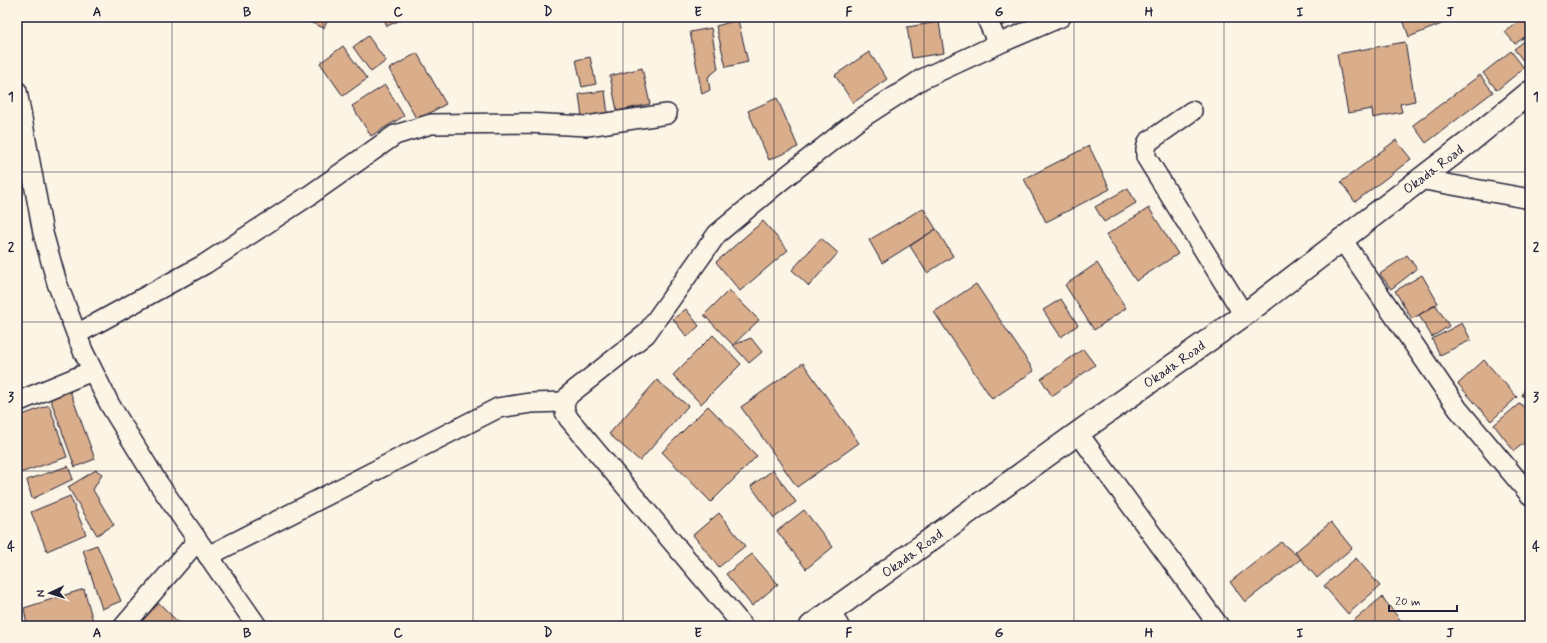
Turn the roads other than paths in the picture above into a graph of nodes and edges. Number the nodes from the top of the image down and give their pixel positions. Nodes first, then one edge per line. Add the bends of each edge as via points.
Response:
1 (986, 17) edge
2 (1061, 17) edge
3 (998, 44) junction
4 (17, 91) edge
5 (1530, 92) edge
6 (1192, 111) dead end
7 (667, 114) dead end
8 (24, 165) edge
9 (1419, 179) junction
10 (1530, 199) edge
11 (1341, 238) junction
12 (1244, 315) junction
13 (77, 334) junction
14 (92, 371) junction
15 (17, 402) edge
16 (564, 402) junction
17 (1078, 433) junction
18 (1530, 495) edge
19 (197, 541) junction
20 (208, 556) junction
21 (835, 619) edge
22 (124, 626) edge
23 (257, 626) edge
24 (743, 626) edge
25 (811, 626) edge
26 (1220, 626) edge

1 - 3 street
2 - 3 street
3 - 16 street via 922,79 857,121 783,179 718,234 646,334 570,394
4 - 8 street
5 - 9 street, Okada Road
6 - 12 street via 1148,142 1146,156
7 - 13 street via 587,126 527,123 431,124 396,135 310,196 205,264
8 - 13 street via 49,258
9 - 10 street
9 - 11 street, Okada Road
11 - 12 street, Okada Road
11 - 18 street via 1458,409
12 - 17 street, Okada Road
13 - 14 street
14 - 15 street
14 - 19 street via 154,477
16 - 20 street via 498,408
16 - 24 street via 568,419
17 - 21 street, Okada Road
17 - 26 street
19 - 20 street
19 - 22 street
20 - 23 street
21 - 25 street, Okada Road

